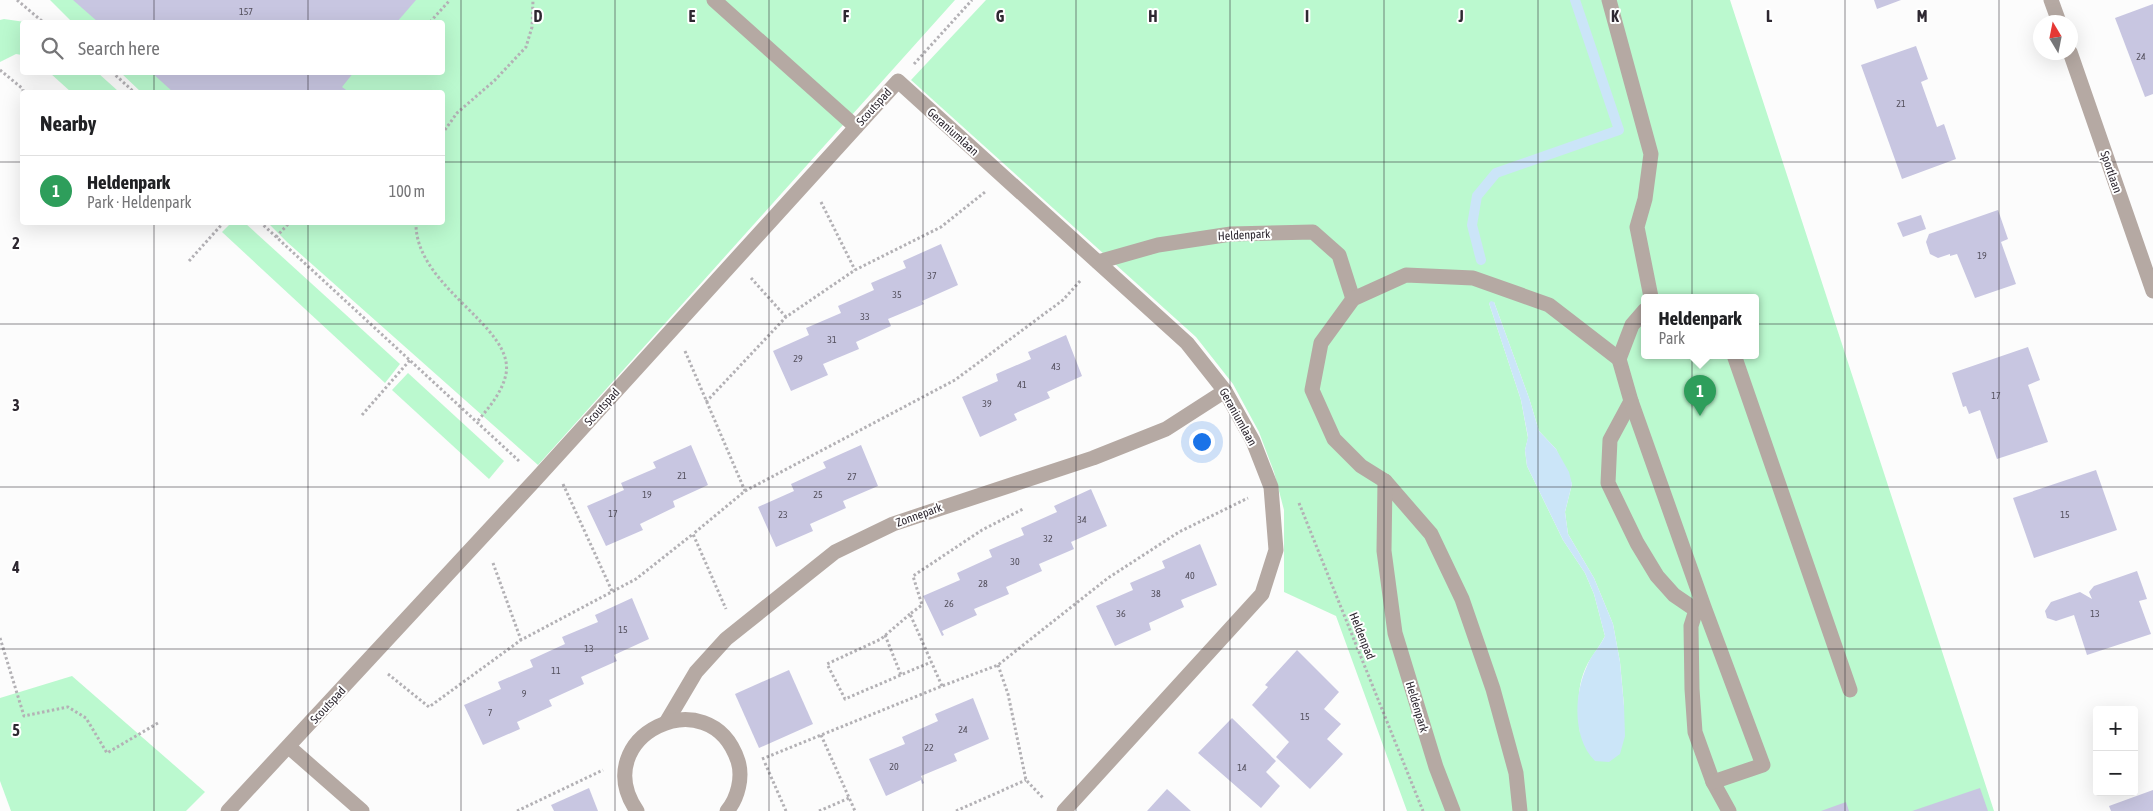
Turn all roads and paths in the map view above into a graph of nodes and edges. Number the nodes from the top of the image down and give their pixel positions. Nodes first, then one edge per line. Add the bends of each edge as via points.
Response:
1 (17, 0) edge
2 (450, 0) edge
3 (533, 0) edge
4 (714, 0) edge
5 (972, 0) edge
6 (1609, 0) edge
7 (2051, 0) edge
8 (2056, 15) edge
9 (41, 20) edge
10 (432, 20) edge
11 (2073, 60) edge
12 (0, 70) edge
13 (115, 75) edge
14 (898, 81) junction
15 (23, 90) edge
16 (132, 90) edge
17 (856, 127) junction
18 (445, 130) edge
19 (1003, 177) junction
20 (810, 179) junction
21 (221, 225) edge
22 (263, 225) edge
23 (287, 225) edge
24 (416, 225) edge
25 (276, 237) junction
26 (189, 260) dead end
27 (736, 260) junction
28 (1098, 262) junction
29 (855, 270) junction
30 (2152, 282) edge
31 (1650, 294) edge
32 (1353, 299) junction
33 (1641, 315) edge
34 (786, 317) junction
35 (675, 327) junction
36 (1619, 359) junction
37 (1735, 359) edge
38 (410, 360) junction
39 (1225, 391) junction
40 (1631, 401) junction
41 (706, 402) junction
42 (362, 415) dead end
43 (477, 422) junction
44 (552, 461) junction
45 (537, 478) junction
46 (1385, 481) junction
47 (1270, 487) junction
48 (745, 491) junction
49 (1031, 505) dead end
50 (693, 534) junction
51 (483, 536) junction
52 (612, 591) junction
53 (910, 614) junction
54 (736, 632) junction
55 (885, 635) junction
56 (0, 638) edge
57 (521, 640) junction
58 (371, 659) junction
59 (931, 662) junction
60 (998, 665) junction
61 (901, 675) junction
62 (942, 686) junction
63 (1850, 690) dead end
64 (667, 721) junction
65 (158, 723) dead end
66 (821, 736) junction
67 (289, 747) junction
68 (628, 758) junction
69 (763, 758) junction
70 (740, 767) junction
71 (1026, 780) junction
72 (1714, 782) junction
73 (849, 798) junction
74 (1049, 805) dead end
75 (825, 810) edge
76 (228, 811) edge
77 (362, 811) edge
78 (516, 811) edge
79 (638, 811) edge
80 (728, 811) edge
81 (786, 811) edge
82 (819, 811) edge
83 (855, 811) edge
84 (956, 811) edge
85 (1064, 811) edge
86 (1423, 811) edge
87 (1452, 811) edge
88 (1520, 811) edge
89 (1730, 811) edge

1 - 9 path
2 - 10 path
3 - 18 path via 532,27 526,47 496,80 457,113
4 - 17 street
5 - 14 path, Scoutspad
6 - 31 street via 1650,154 1638,227
7 - 8 street
11 - 30 street, Sportlaan
12 - 15 path
13 - 16 path
14 - 17 street, Scoutspad
14 - 19 street, Geraniumlaan
17 - 20 street, Scoutspad
19 - 28 street, Geraniumlaan
19 - 29 path via 941,227
20 - 27 street, Scoutspad
20 - 29 path
21 - 26 path
22 - 25 path
23 - 25 path
24 - 43 path via 416,234 427,263 502,347 507,372 499,395
25 - 38 path
27 - 34 path
27 - 35 street, Scoutspad
28 - 32 street, Heldenpark via 1158,245 1231,234 1313,232 1339,254
28 - 39 street, Geraniumlaan via 1187,343
28 - 48 path via 1063,300 955,380
29 - 34 path
32 - 36 street via 1406,275 1473,278 1549,305
32 - 46 street via 1321,343 1312,390 1334,439 1361,466
33 - 36 street via 1632,325
34 - 41 path
35 - 41 path
35 - 44 street, Scoutspad
36 - 40 street
37 - 63 street
38 - 42 path
38 - 43 path
39 - 47 street, Geraniumlaan via 1252,441
39 - 54 street, Zonnepark via 1166,429 1093,458 893,524 835,552
40 - 72 street via 1610,440 1608,483 1657,576 1696,610 1691,626 1695,732
40 - 72 street via 1763,765
41 - 48 path
43 - 45 path
44 - 45 street, Scoutspad
44 - 52 path
45 - 51 street, Scoutspad
46 - 87 street, Heldenpark via 1384,551 1395,633
46 - 88 street via 1431,534 1462,599 1493,689 1516,773
47 - 60 path via 1179,532 1108,578
47 - 85 street, Geraniumlaan via 1276,550 1262,594
47 - 86 path, Heldenpad via 1293,488
48 - 50 path
49 - 53 path via 982,530 913,576 922,605
50 - 52 path via 636,579
50 - 54 path
51 - 57 path
51 - 58 street, Scoutspad
52 - 57 path
53 - 55 path
53 - 59 path
54 - 64 street, Zonnepark via 696,672
55 - 61 path
55 - 61 path via 827,664 844,699
56 - 65 path via 24,716 68,707 86,718 107,754
57 - 58 path via 429,707
58 - 67 street, Scoutspad
59 - 61 path
59 - 62 path
60 - 62 path
60 - 71 path via 1008,694
62 - 66 path
64 - 68 street, Zonnepark via 650,729 637,741
64 - 70 street, Zonnepark via 686,719 705,723 734,749
66 - 69 path
66 - 73 path
67 - 76 street, Scoutspad
67 - 77 street
68 - 78 path
68 - 79 street, Zonnepark via 625,776 628,794
69 - 70 path
69 - 81 path
70 - 80 street via 739,786
71 - 74 path
71 - 84 path
72 - 89 street
73 - 75 path
73 - 83 path
75 - 82 path

